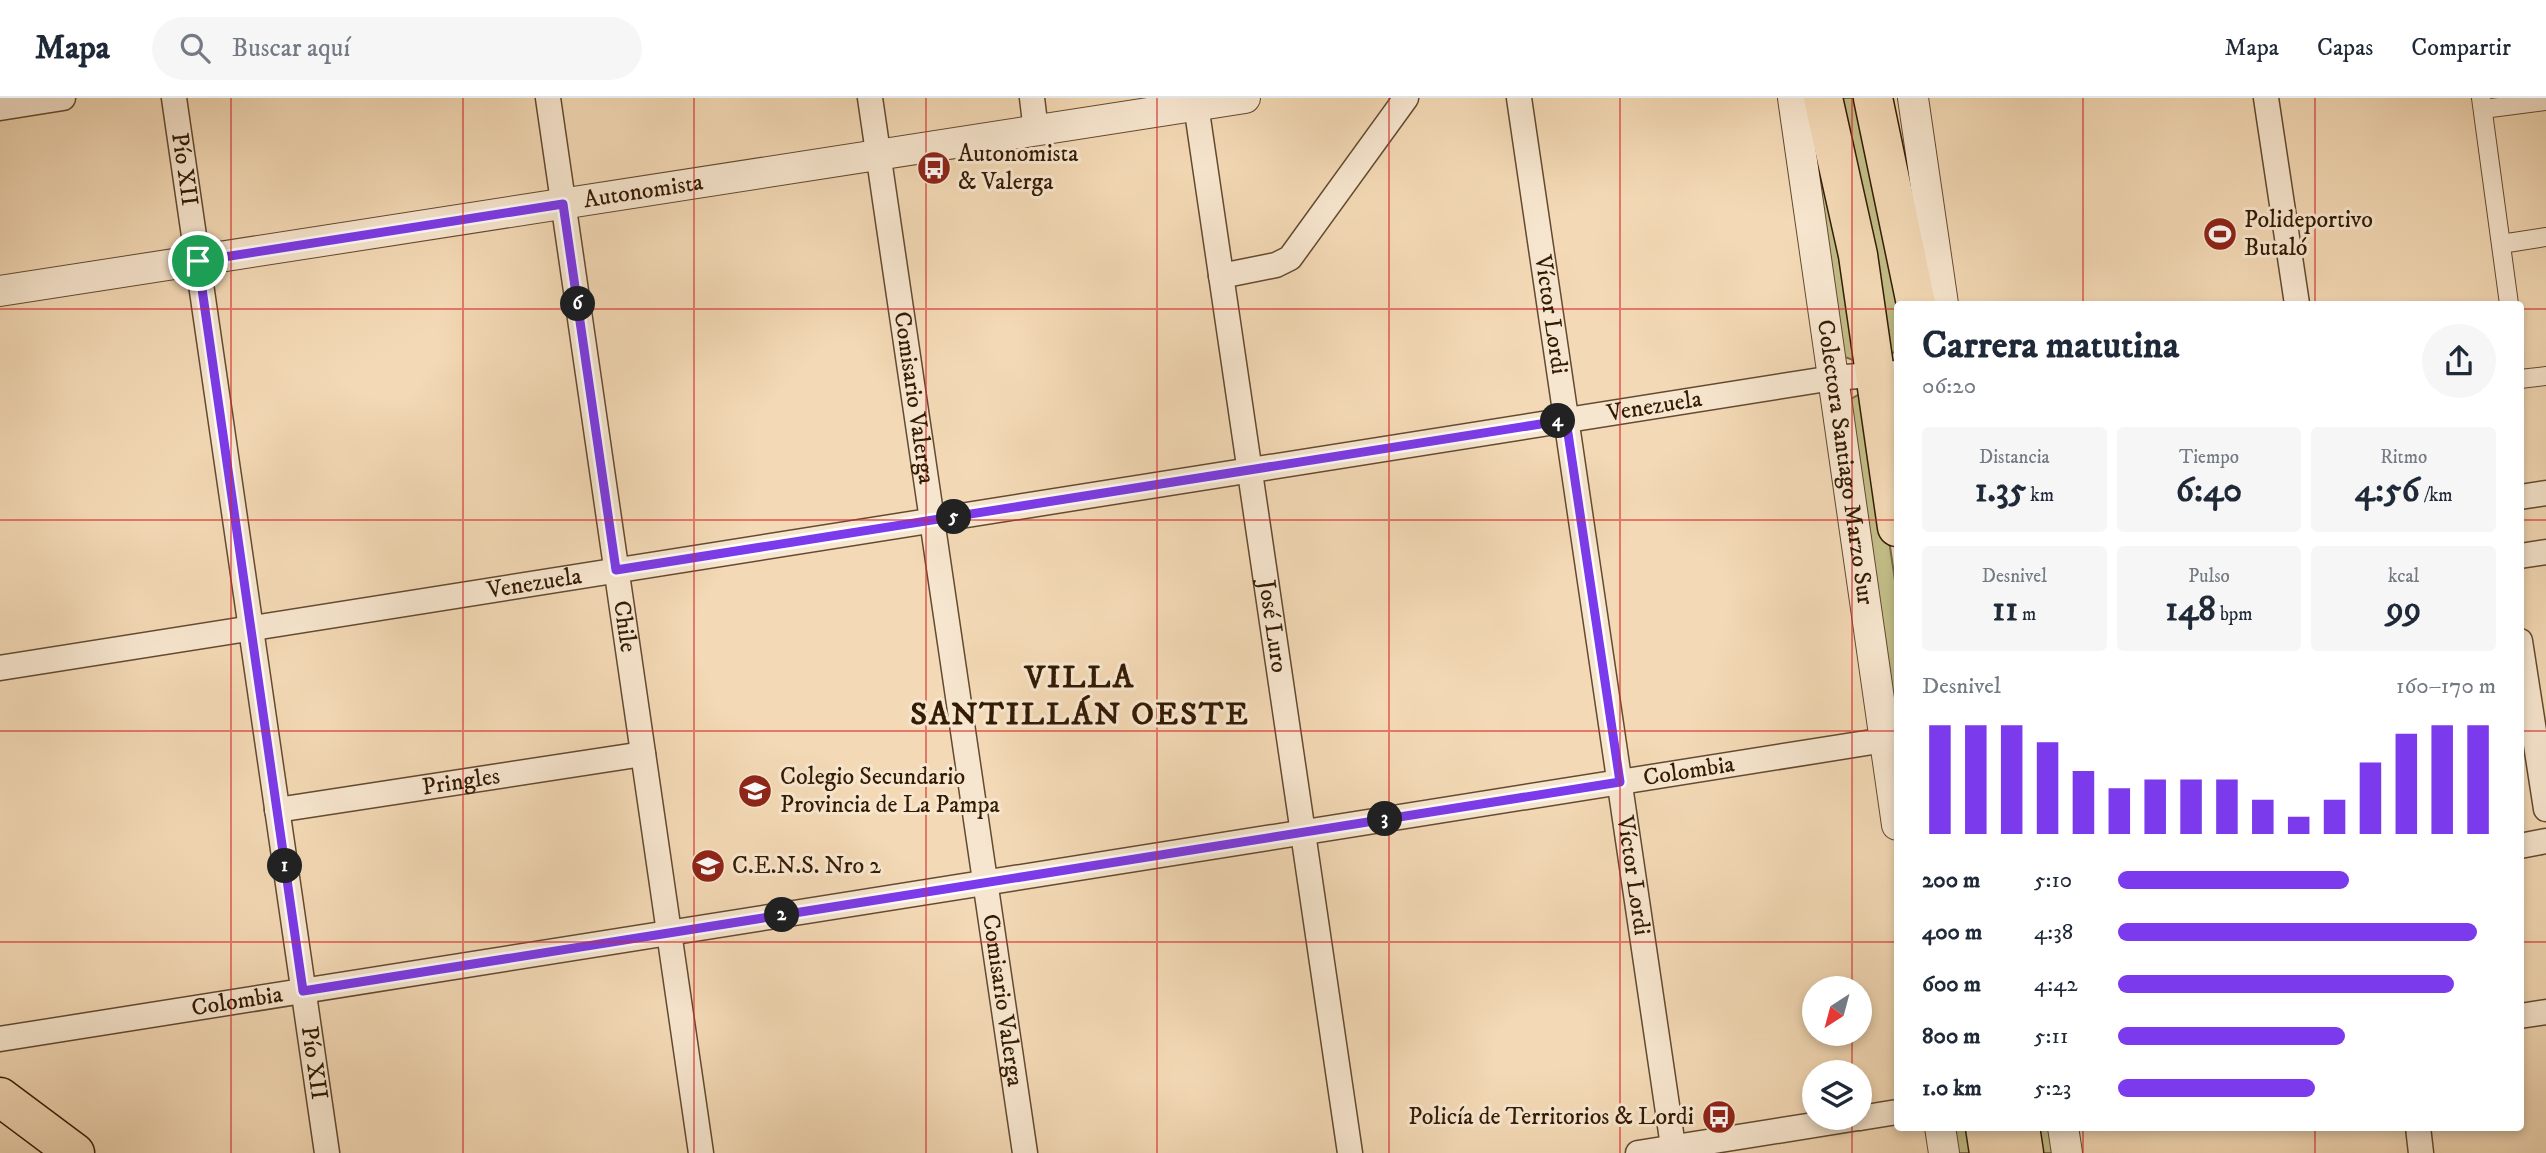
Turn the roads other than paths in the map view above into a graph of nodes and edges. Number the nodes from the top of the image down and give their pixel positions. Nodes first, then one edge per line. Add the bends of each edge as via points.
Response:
1 (63, 98) edge
2 (174, 98) edge
3 (548, 98) edge
4 (870, 98) edge
5 (1032, 98) edge
6 (1245, 98) edge
7 (1406, 98) edge
8 (1519, 98) edge
9 (1793, 98) edge
10 (1823, 98) edge
11 (1873, 98) edge
12 (1913, 98) edge
13 (2272, 99) edge
14 (2546, 101) edge
15 (1196, 102) edge
16 (2503, 102) edge
17 (2482, 104) edge
18 (0, 108) edge
19 (1036, 131) junction
20 (878, 155) junction
21 (563, 204) junction
22 (2546, 237) edge
23 (2501, 244) junction
24 (198, 261) junction
25 (1222, 276) junction
26 (0, 292) edge
27 (1915, 301) edge
28 (1943, 301) edge
29 (2297, 301) edge
30 (2510, 301) edge
31 (1886, 374) edge
32 (2546, 376) edge
33 (1833, 378) junction
34 (2524, 379) edge
35 (1566, 420) junction
36 (1250, 470) junction
37 (1894, 485) edge
38 (2546, 493) edge
39 (2524, 496) edge
40 (932, 520) junction
41 (2546, 552) edge
42 (2524, 555) edge
43 (616, 570) junction
44 (251, 628) junction
45 (2524, 667) edge
46 (0, 668) edge
47 (1885, 740) junction
48 (643, 754) junction
49 (1620, 782) junction
50 (1894, 804) edge
51 (2546, 809) edge
52 (277, 810) junction
53 (1303, 832) junction
54 (2546, 841) edge
55 (2524, 845) edge
56 (985, 883) junction
57 (669, 933) junction
58 (303, 991) junction
59 (2546, 1012) edge
60 (2524, 1015) edge
61 (0, 1040) edge
62 (0, 1097) edge
63 (1894, 1112) edge
64 (1872, 1116) edge
65 (0, 1122) edge
66 (1802, 1128) edge
67 (1941, 1131) edge
68 (1986, 1131) edge
69 (2021, 1131) edge
70 (2064, 1131) edge
71 (2418, 1131) edge
72 (1674, 1150) edge
73 (41, 1153) edge
74 (75, 1153) edge
75 (327, 1153) edge
76 (701, 1153) edge
77 (1025, 1153) edge
78 (1350, 1153) edge
79 (1638, 1153) edge
80 (1944, 1153) edge
81 (1989, 1153) edge
82 (2024, 1153) edge
83 (2067, 1153) edge
84 (2421, 1153) edge

1 - 18 street
2 - 24 street, Pío XII
3 - 21 street, Chile
4 - 20 street, Comisario Valerga
5 - 19 street
6 - 15 street, Autonomista
7 - 25 street via 1290,258
8 - 35 street, Víctor Lordi
9 - 33 street, Colectora Santiago Marzo Sur
10 - 31 main road
11 - 27 main road
12 - 28 street
13 - 29 street
14 - 16 street
15 - 19 street, Autonomista
15 - 25 street, José Luro
16 - 17 street
17 - 23 street
19 - 20 street, Autonomista
20 - 21 street, Autonomista
20 - 40 street, Comisario Valerga
21 - 24 street, Autonomista
21 - 43 street, Chile
22 - 23 street
23 - 30 street
24 - 26 street, Autonomista
24 - 44 street, Pío XII
25 - 36 street, José Luro
31 - 33 street, Venezuela
31 - 37 main road
32 - 34 street
33 - 35 street, Venezuela
33 - 47 street, Colectora Santiago Marzo Sur
35 - 36 street, Venezuela
35 - 49 street, Víctor Lordi
36 - 40 street, Venezuela
36 - 53 street, José Luro
38 - 39 street
40 - 43 street, Venezuela
40 - 56 street, Comisario Valerga
41 - 42 street
43 - 44 street, Venezuela
43 - 48 street, Chile
44 - 46 street, Venezuela
44 - 52 street, Pío XII
45 - 51 street
47 - 49 street, Colombia
47 - 50 street, Colectora Santiago Marzo Sur
48 - 52 street, Pringles
48 - 57 street, Chile
49 - 53 street, Colombia
49 - 72 street, Víctor Lordi
52 - 58 street, Pío XII
53 - 56 street, Colombia
53 - 78 street, José Luro
54 - 55 street
56 - 57 street, Colombia
56 - 77 street, Comisario Valerga
57 - 58 street, Colombia
57 - 76 street, Chile
58 - 61 street, Colombia
58 - 75 street, Pío XII
59 - 60 street
62 - 74 main road
63 - 64 street
65 - 73 main road
66 - 72 street
67 - 80 street
68 - 81 main road
69 - 82 main road
70 - 83 street
71 - 84 street
72 - 79 street

